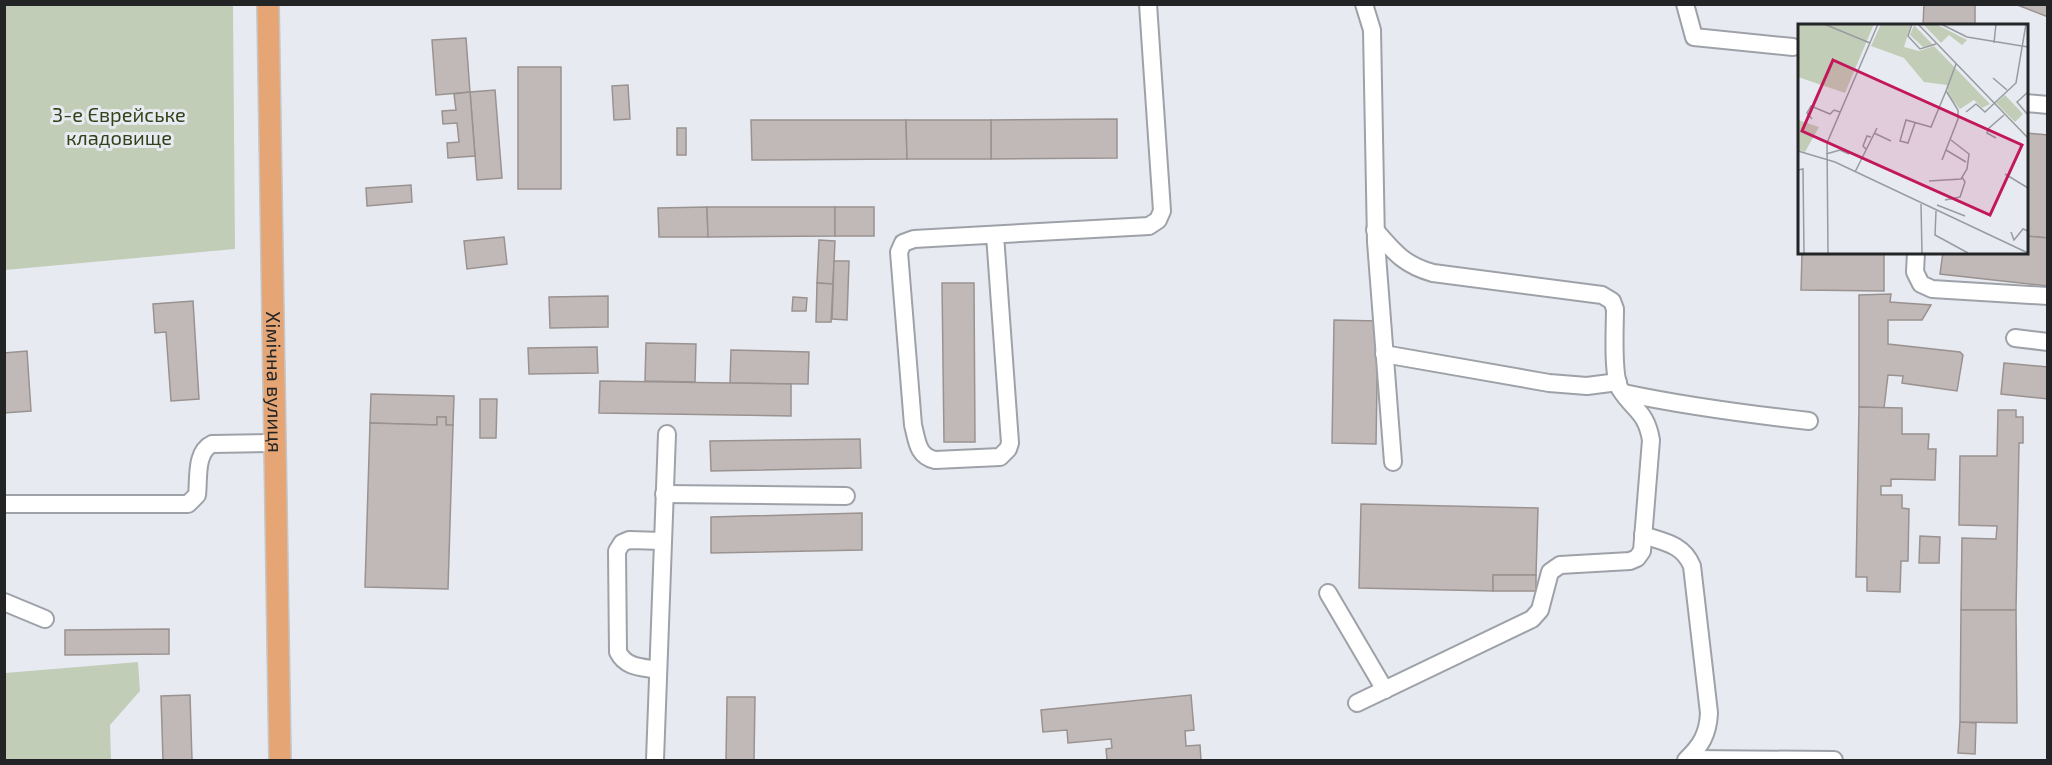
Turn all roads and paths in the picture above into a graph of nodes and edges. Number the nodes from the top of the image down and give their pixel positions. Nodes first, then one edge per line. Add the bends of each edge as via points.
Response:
1 (268, 4) edge
2 (1148, 4) edge
3 (1364, 4) edge
4 (1685, 4) edge
5 (1793, 47) dead end
6 (2028, 103) edge
7 (2048, 105) edge
8 (1375, 230) junction
9 (995, 235) junction
10 (1916, 254) edge
11 (2048, 296) edge
12 (2015, 338) dead end
13 (2048, 342) edge
14 (1384, 354) junction
15 (1621, 387) junction
16 (1809, 421) dead end
17 (667, 434) dead end
18 (274, 443) junction
19 (1393, 462) dead end
20 (664, 494) junction
21 (846, 496) dead end
22 (4, 504) edge
23 (1643, 535) junction
24 (663, 541) junction
25 (1328, 593) dead end
26 (4, 602) edge
27 (45, 619) dead end
28 (658, 670) junction
29 (1385, 690) junction
30 (1357, 703) dead end
31 (280, 760) edge
32 (655, 760) edge
33 (1687, 760) edge
34 (1712, 760) edge
35 (1834, 760) edge

1 - 18 main road, Хімічна вулиця
2 - 9 lane via 1162,211 1158,220 1149,226
3 - 8 lane via 1372,30
4 - 5 lane via 1694,37
6 - 7 lane
8 - 14 lane
8 - 15 lane via 1397,256 1432,273 1602,295 1612,301
9 - 9 lane via 1010,443 1000,457 928,459 920,452 913,425 899,252 903,243 914,239
10 - 11 lane via 1915,272 1921,284 1932,289
12 - 13 lane
14 - 15 lane via 1549,383
14 - 19 lane
15 - 16 lane via 1672,404
15 - 23 lane via 1648,424 1651,440
17 - 20 lane
18 - 22 lane via 205,447 197,495 188,504
18 - 31 main road, Хімічна вулиця
20 - 21 lane
20 - 24 lane
23 - 29 lane via 1642,551 1630,561 1560,565 1550,572 1540,610 1532,619
23 - 33 lane via 1678,547 1688,555 1692,566 1709,713 1704,739
24 - 28 lane
24 - 28 lane via 629,540 617,551 618,652 622,661 630,665
25 - 29 lane
26 - 27 lane
28 - 32 lane
29 - 30 lane
33 - 34 lane
34 - 35 lane

